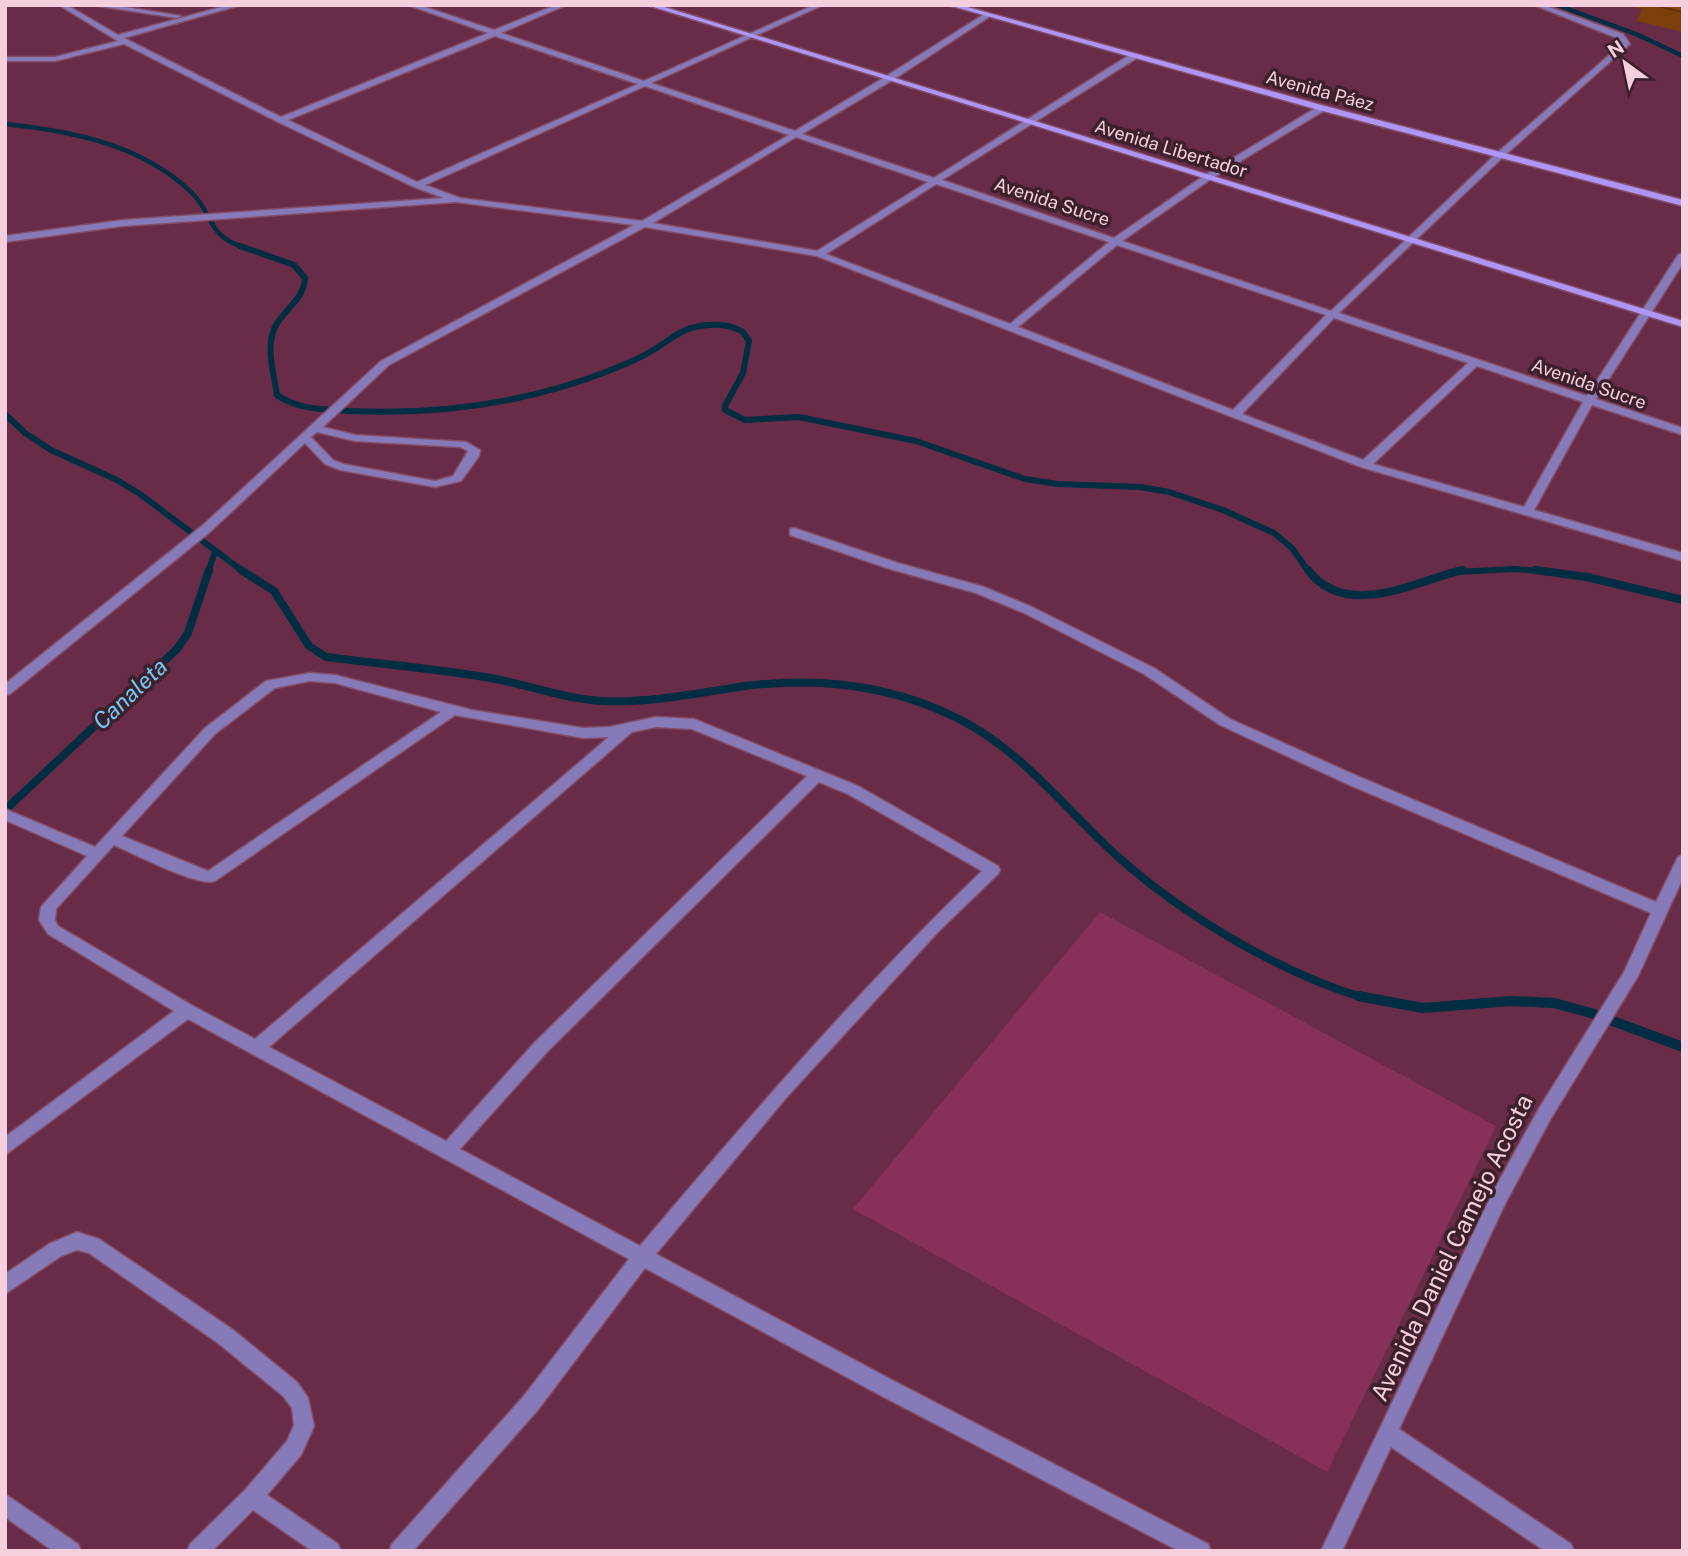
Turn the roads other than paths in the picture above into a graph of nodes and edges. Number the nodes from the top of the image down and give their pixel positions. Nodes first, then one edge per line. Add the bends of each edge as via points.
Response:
1 (62, 5) edge
2 (95, 5) edge
3 (238, 5) edge
4 (411, 5) edge
5 (563, 5) edge
6 (650, 5) edge
7 (820, 5) edge
8 (951, 5) edge
9 (1537, 5) edge
10 (986, 15) junction
11 (188, 18) junction
12 (495, 34) junction
13 (751, 37) junction
14 (121, 40) junction
15 (1134, 56) junction
16 (5, 59) edge
17 (888, 79) junction
18 (643, 83) junction
19 (1322, 108) junction
20 (281, 120) junction
21 (1028, 121) junction
22 (795, 134) junction
23 (1500, 155) junction
24 (1208, 177) junction
25 (936, 180) junction
26 (417, 185) junction
27 (457, 200) junction
28 (1683, 203) edge
29 (644, 223) junction
30 (5, 239) edge
31 (1117, 240) junction
32 (1411, 241) junction
33 (819, 254) junction
34 (1683, 255) edge
35 (1646, 313) junction
36 (1333, 314) junction
37 (1683, 324) edge
38 (1010, 330) junction
39 (1475, 362) junction
40 (1590, 401) junction
41 (1234, 416) junction
42 (314, 428) junction
43 (1683, 432) edge
44 (304, 437) junction
45 (1365, 465) junction
46 (1528, 510) junction
47 (794, 532) dead end
48 (1683, 557) edge
49 (5, 691) edge
50 (453, 710) junction
51 (630, 726) junction
52 (818, 774) junction
53 (5, 814) edge
54 (112, 838) junction
55 (98, 854) junction
56 (1683, 861) edge
57 (1659, 910) junction
58 (187, 1011) junction
59 (256, 1048) junction
60 (5, 1147) edge
61 (448, 1151) junction
62 (643, 1256) junction
63 (5, 1285) edge
64 (1387, 1433) junction
65 (252, 1497) junction
66 (5, 1504) edge
67 (71, 1551) edge
68 (197, 1551) edge
69 (331, 1551) edge
70 (399, 1551) edge
71 (1201, 1551) edge
72 (1331, 1551) edge
73 (1564, 1551) edge

1 - 14 street
2 - 11 street
3 - 11 street
4 - 12 street, Avenida Sucre
5 - 12 street
6 - 13 main road, Avenida Libertador
7 - 13 street
8 - 10 main road, Avenida Páez
9 - 23 street via 1620,36 1626,44
10 - 15 main road, Avenida Páez
10 - 17 street
11 - 14 street
12 - 18 street, Avenida Sucre
12 - 20 street
13 - 17 main road, Avenida Libertador
13 - 18 street
14 - 16 street via 55,59
14 - 20 street
15 - 19 main road, Avenida Páez
15 - 21 street
17 - 21 main road, Avenida Libertador
17 - 22 street
18 - 22 street, Avenida Sucre
18 - 26 street
19 - 23 main road, Avenida Páez
19 - 24 street
20 - 26 street
21 - 24 main road, Avenida Libertador
21 - 25 street
22 - 25 street, Avenida Sucre
22 - 29 street
23 - 28 main road, Avenida Páez
23 - 32 street
24 - 31 street
24 - 32 main road, Avenida Libertador
25 - 31 street, Avenida Sucre
25 - 33 street
26 - 27 street
27 - 29 street
27 - 30 street via 198,217
29 - 33 street
29 - 42 street via 385,363
31 - 36 street, Avenida Sucre
31 - 38 street
32 - 35 main road, Avenida Libertador
32 - 36 street
33 - 38 street
34 - 35 street
35 - 37 main road, Avenida Libertador
35 - 40 street
36 - 39 street, Avenida Sucre
36 - 41 street
38 - 41 street
39 - 40 street, Avenida Sucre
39 - 45 street
40 - 43 street, Avenida Sucre
40 - 46 street
41 - 45 street
42 - 44 street
42 - 44 street via 355,438 462,444 474,450 457,479 435,484 340,467
44 - 49 street via 206,528
45 - 46 street
46 - 48 street
47 - 57 street via 980,590 1028,610 1149,671 1225,722
50 - 51 street via 583,733
50 - 54 street via 211,877
50 - 54 street via 335,678 279,681 210,732
51 - 52 street via 694,724
51 - 59 street
52 - 61 street via 541,1047
52 - 62 street via 993,870 780,1093
53 - 55 street
54 - 55 street
55 - 58 street via 49,907 47,920 60,935
56 - 57 street, Avenida Daniel Camejo Acosta
57 - 64 street, Avenida Daniel Camejo Acosta via 1630,976 1499,1198
58 - 59 street
58 - 60 street
59 - 61 street
61 - 62 street
62 - 70 street via 530,1404
62 - 71 street
63 - 65 street via 55,1250 76,1241 93,1245 225,1336 290,1389 301,1405 304,1426 293,1448
64 - 72 street, Avenida Daniel Camejo Acosta
64 - 73 street
65 - 68 street
65 - 69 street
66 - 67 street

